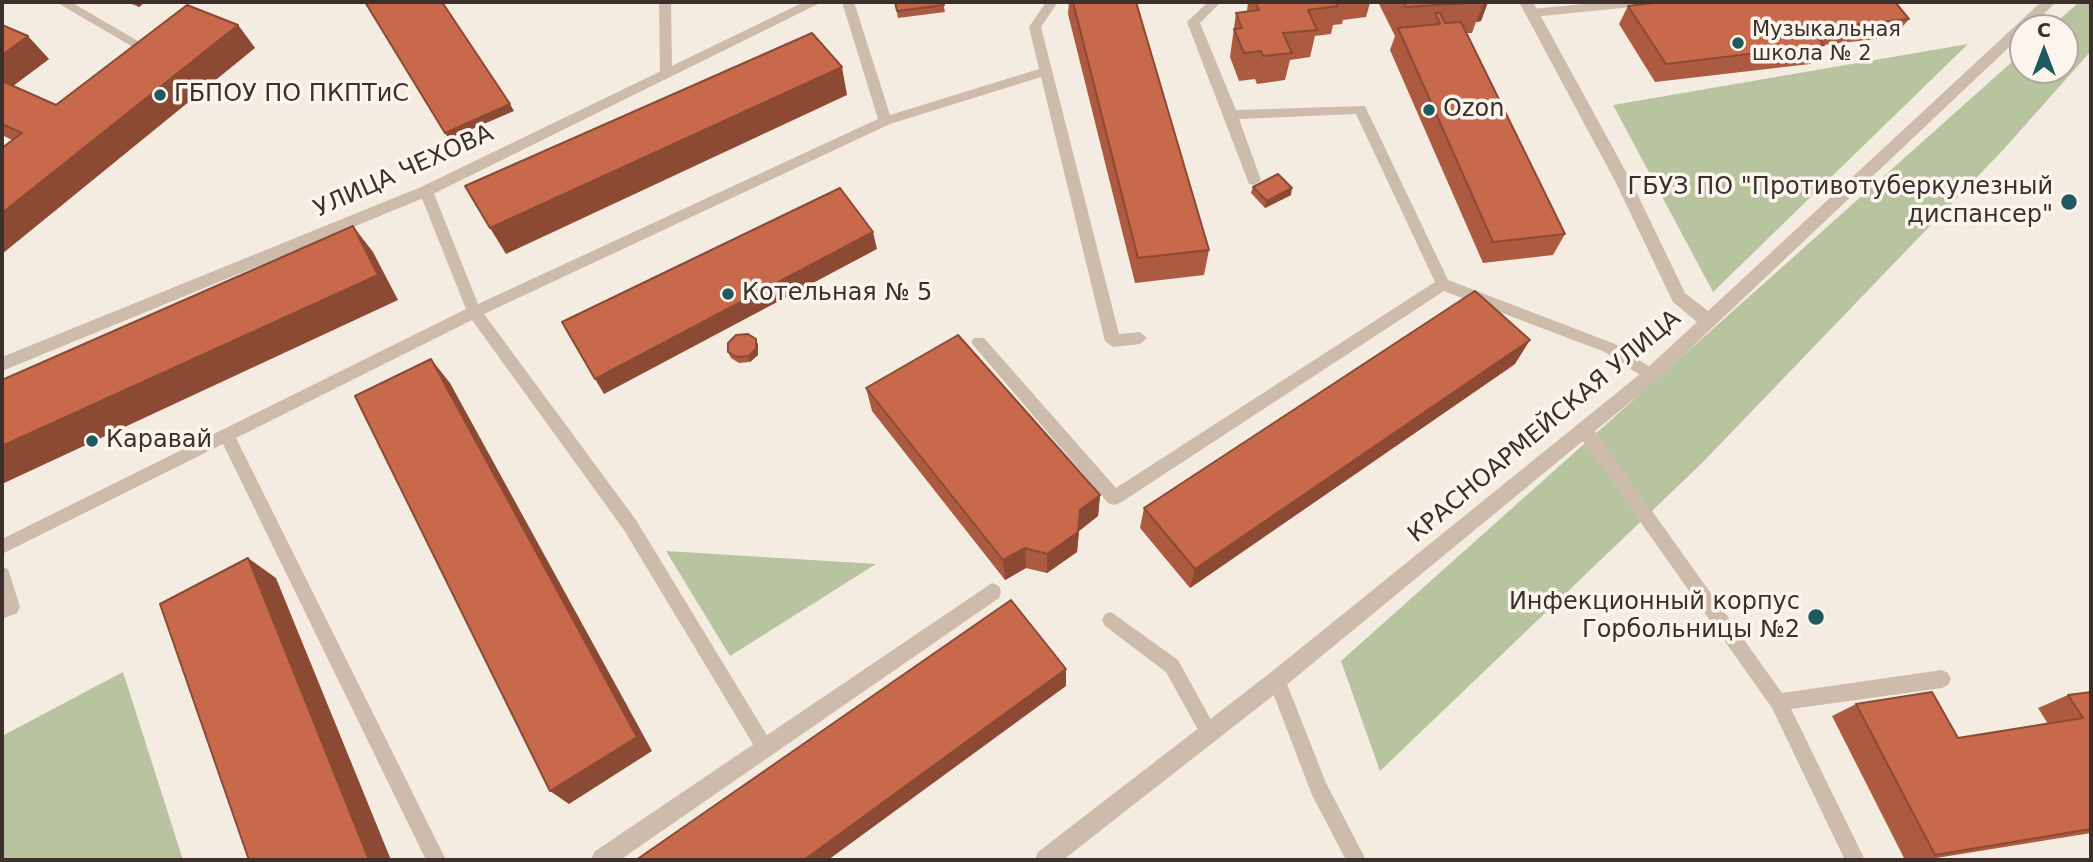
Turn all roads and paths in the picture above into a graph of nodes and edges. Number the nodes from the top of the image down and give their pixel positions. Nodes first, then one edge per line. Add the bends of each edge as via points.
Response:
1 (62, 2) edge
2 (665, 2) edge
3 (815, 2) edge
4 (848, 2) edge
5 (1052, 2) edge
6 (1215, 2) edge
7 (1642, 2) edge
8 (2049, 2) edge
9 (1529, 7) edge
10 (138, 44) edge
11 (1046, 71) junction
12 (666, 74) junction
13 (1231, 115) junction
14 (886, 121) junction
15 (1254, 180) dead end
16 (426, 191) junction
17 (1443, 284) junction
18 (474, 312) junction
19 (1708, 321) junction
20 (1140, 338) dead end
21 (979, 342) dead end
22 (2, 364) edge
23 (1651, 375) junction
24 (1584, 429) junction
25 (227, 436) junction
26 (2, 547) edge
27 (2, 575) edge
28 (992, 592) dead end
29 (2, 611) edge
30 (1111, 620) dead end
31 (1942, 679) dead end
32 (1277, 680) junction
33 (1778, 702) junction
34 (1209, 733) junction
35 (765, 748) junction
36 (436, 860) edge
37 (602, 860) edge
38 (1046, 860) edge
39 (1356, 860) edge
40 (1855, 860) edge

1 - 10 lane
2 - 12 lane
3 - 12 street, УЛИЦА ЧЕХОВА
4 - 14 lane
5 - 11 lane via 1035,27
6 - 13 lane via 1193,22
7 - 9 lane
8 - 19 street, КРАСНОАРМЕЙСКАЯ УЛИЦА
9 - 19 street via 1623,181 1679,297
11 - 14 lane
11 - 20 lane via 1113,341
12 - 16 street, УЛИЦА ЧЕХОВА
13 - 15 lane
13 - 17 lane via 1360,109
14 - 18 lane
16 - 18 lane
16 - 22 street, УЛИЦА ЧЕХОВА
17 - 21 lane via 1114,498
17 - 23 lane via 1610,348
18 - 25 lane
18 - 35 lane via 630,525
19 - 23 street, КРАСНОАРМЕЙСКАЯ УЛИЦА
23 - 24 street, КРАСНОАРМЕЙСКАЯ УЛИЦА
24 - 32 street, КРАСНОАРМЕЙСКАЯ УЛИЦА
24 - 33 lane
25 - 26 lane
25 - 36 lane
27 - 29 lane via 11,607
28 - 35 street
30 - 34 lane via 1171,666
31 - 33 lane
32 - 34 street, КРАСНОАРМЕЙСКАЯ УЛИЦА
32 - 39 lane via 1319,788
33 - 40 lane
34 - 38 street, КРАСНОАРМЕЙСКАЯ УЛИЦА
35 - 37 street

